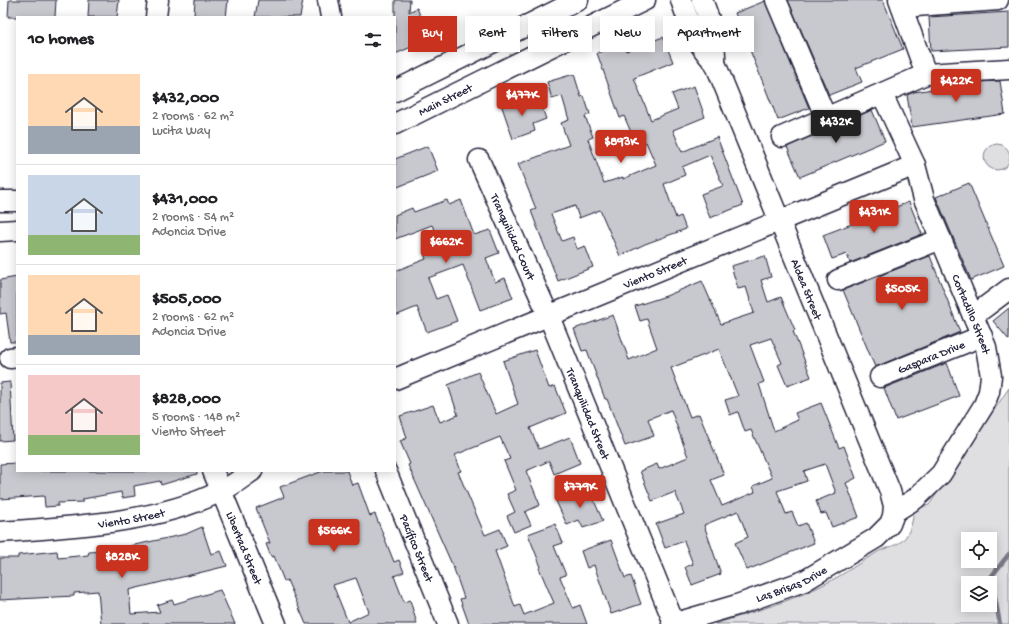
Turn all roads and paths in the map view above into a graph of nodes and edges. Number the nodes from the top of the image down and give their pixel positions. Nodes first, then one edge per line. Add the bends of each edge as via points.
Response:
1 (158, 0) edge
2 (328, 0) edge
3 (578, 0) edge
4 (645, 0) edge
5 (681, 0) edge
6 (702, 0) edge
7 (776, 0) edge
8 (998, 0) edge
9 (901, 4) edge
10 (156, 16) edge
11 (331, 16) edge
12 (715, 63) junction
13 (1009, 69) edge
14 (926, 74) junction
15 (396, 91) edge
16 (882, 94) junction
17 (826, 118) junction
18 (396, 124) edge
19 (782, 138) dead end
20 (479, 160) dead end
21 (915, 165) junction
22 (0, 201) edge
23 (16, 201) edge
24 (778, 220) junction
25 (16, 230) edge
26 (0, 231) edge
27 (941, 239) junction
28 (838, 280) dead end
29 (1009, 289) edge
30 (548, 314) junction
31 (973, 316) junction
32 (982, 336) junction
33 (880, 377) dead end
34 (396, 379) edge
35 (213, 472) edge
36 (250, 472) edge
37 (386, 472) edge
38 (222, 491) junction
39 (893, 514) junction
40 (0, 532) edge
41 (276, 624) edge
42 (448, 624) edge
43 (673, 624) edge

1 - 10 street
2 - 11 street
3 - 15 street
4 - 18 street, Main Street
5 - 12 street, Aldea Street via 696,38 704,52
6 - 12 street, Aldea Street via 714,32
7 - 17 street
8 - 9 street
9 - 14 street
12 - 24 street, Aldea Street
13 - 14 street
14 - 16 street
16 - 17 street
16 - 21 street, Cortadillo Street
17 - 19 street
20 - 30 street, Tranquilidad Court
21 - 24 street, Viento Street
21 - 27 street, Cortadillo Street via 924,199
22 - 23 street
24 - 30 street, Viento Street
24 - 39 street, Aldea Street via 890,491
25 - 26 street
27 - 28 street
27 - 31 street, Cortadillo Street
29 - 31 street
30 - 34 street, Viento Street
30 - 43 street, Tranquilidad Street
31 - 32 street, Cortadillo Street
32 - 33 street, Gaspara Drive
32 - 39 street, Cortadillo Street via 988,353 991,376 984,405 941,474 915,499
35 - 38 street, Libertad Street
36 - 38 street, Viento Street
37 - 42 street, Pacífico Street
38 - 40 street, Viento Street via 176,508 100,524
38 - 41 street, Libertad Street
39 - 43 street, Las Brisas Drive via 890,524 876,538 804,581

